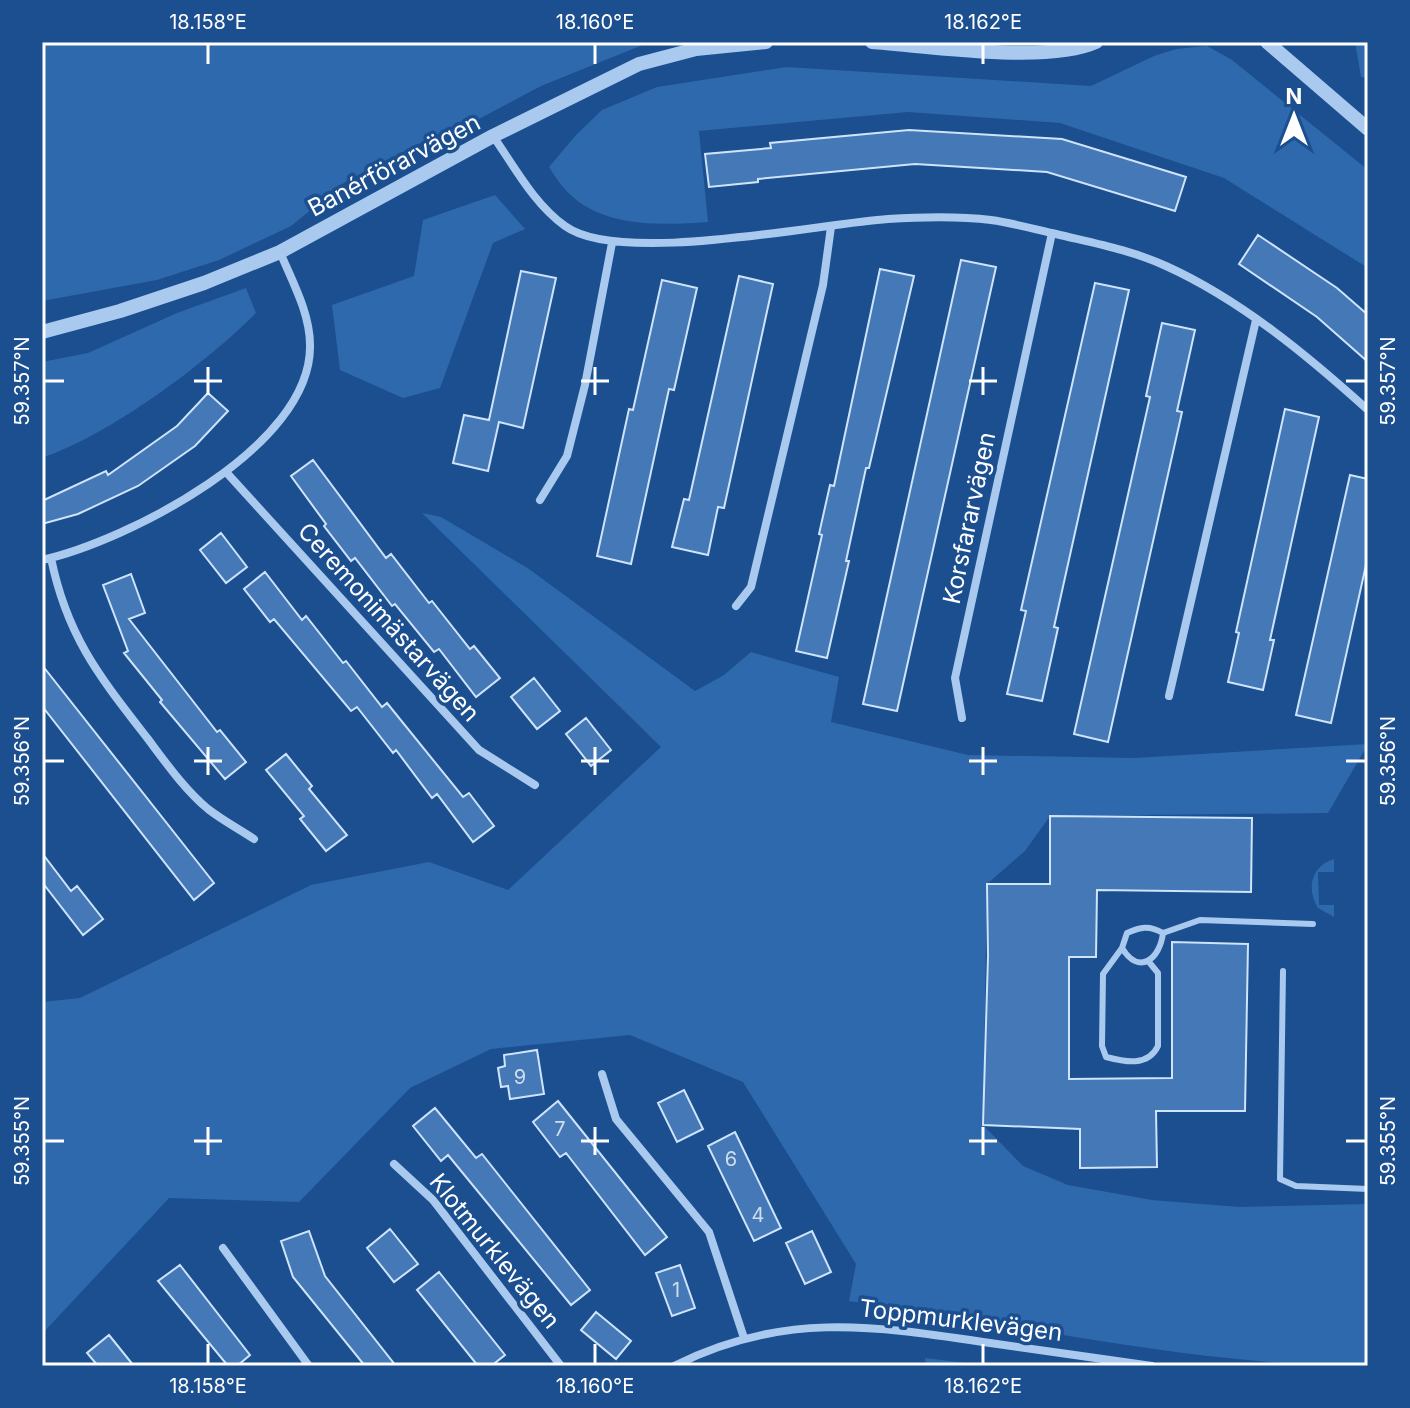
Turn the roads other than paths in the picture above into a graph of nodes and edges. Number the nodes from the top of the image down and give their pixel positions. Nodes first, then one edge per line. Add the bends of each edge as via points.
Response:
1 (766, 42) edge
2 (872, 42) edge
3 (1096, 42) edge
4 (1267, 42) edge
5 (1368, 129) edge
6 (493, 136) junction
7 (831, 227) junction
8 (1052, 233) junction
9 (612, 243) junction
10 (280, 252) junction
11 (1256, 320) junction
12 (42, 332) edge
13 (1368, 410) edge
14 (226, 472) junction
15 (540, 500) dead end
16 (46, 559) edge
17 (736, 606) dead end
18 (1169, 696) dead end
19 (962, 718) dead end
20 (535, 785) dead end
21 (254, 839) dead end
22 (1313, 924) dead end
23 (1163, 933) junction
24 (1122, 948) junction
25 (1149, 962) junction
26 (1283, 971) dead end
27 (602, 1074) dead end
28 (394, 1164) dead end
29 (1368, 1189) edge
30 (223, 1248) dead end
31 (744, 1338) junction
32 (309, 1366) edge
33 (561, 1366) edge
34 (674, 1366) edge
35 (1152, 1366) edge

1 - 6 street, Banérförarvägen via 696,49 639,64
2 - 3 street via 1055,52
4 - 5 street
6 - 9 street via 564,226
6 - 10 street, Banérförarvägen
7 - 8 street via 957,217
7 - 9 street
7 - 17 street via 823,285 755,573
8 - 11 street via 1164,265
8 - 19 street, Korsfararvägen via 955,678
9 - 15 street via 567,456
10 - 12 street, Banérförarvägen via 176,293
10 - 14 street via 307,319 307,374 276,424
11 - 13 street
11 - 18 street
14 - 16 street via 151,519 102,542
14 - 20 street, Ceremonimästarvägen via 479,750
16 - 21 street via 67,618 99,676 208,809
22 - 23 lane via 1200,920
23 - 24 lane via 1140,927 1127,933
23 - 25 lane
24 - 25 lane via 1127,957
24 - 25 lane via 1103,974 1106,1057 1147,1060 1154,1055 1158,973
26 - 29 lane via 1280,1179 1296,1186
27 - 31 street via 616,1119 709,1232
28 - 33 street, Klotmurklevägen via 433,1200
30 - 32 street
31 - 34 street, Toppmurklevägen
31 - 35 street, Toppmurklevägen via 843,1325

